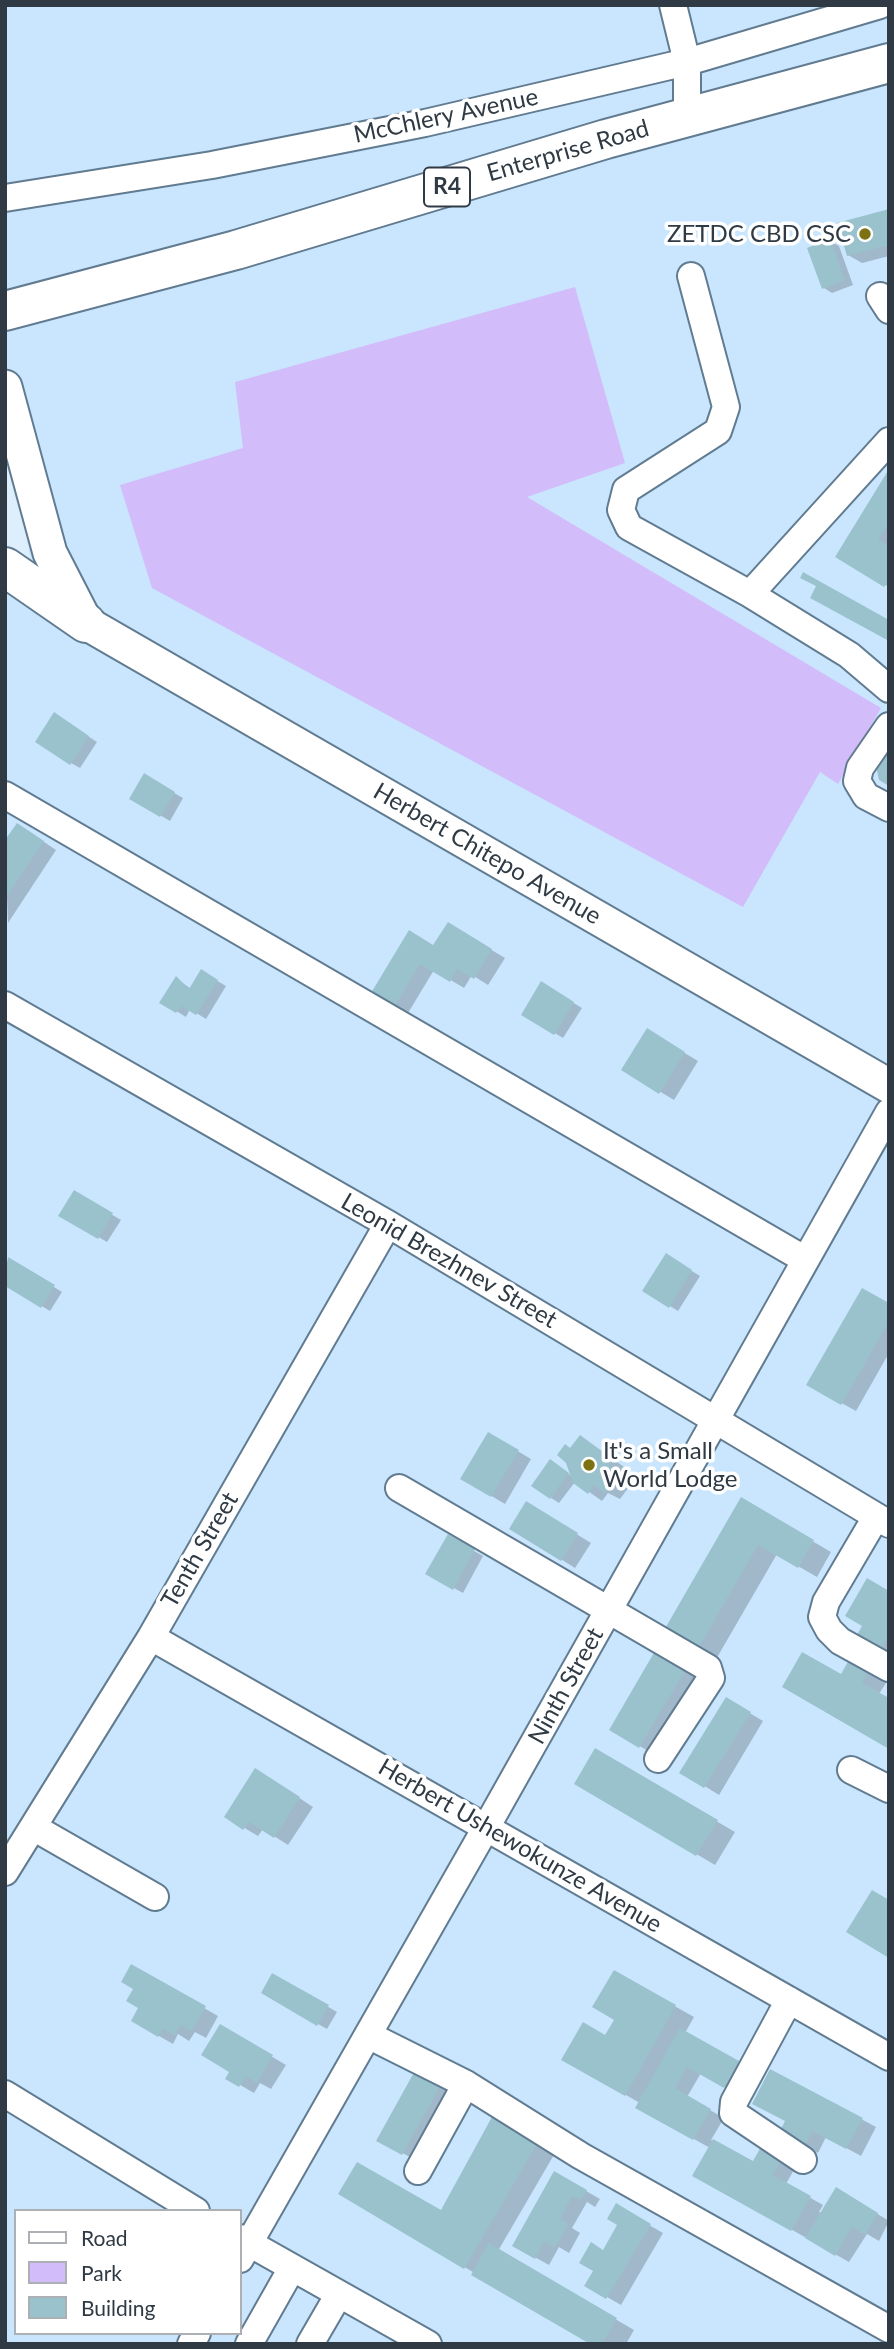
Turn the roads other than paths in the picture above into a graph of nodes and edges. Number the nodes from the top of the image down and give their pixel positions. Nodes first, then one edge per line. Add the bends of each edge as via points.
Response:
1 (673, 5) edge
2 (880, 5) edge
3 (687, 62) junction
4 (889, 63) edge
5 (687, 117) junction
6 (5, 198) edge
7 (691, 276) dead end
8 (5, 311) edge
9 (5, 387) edge
10 (889, 441) edge
11 (5, 567) edge
12 (750, 594) junction
13 (86, 623) junction
14 (889, 689) edge
15 (889, 726) edge
16 (5, 794) edge
17 (889, 808) edge
18 (5, 1005) edge
19 (889, 1086) edge
20 (889, 1112) edge
21 (388, 1224) junction
22 (804, 1259) junction
23 (715, 1418) junction
24 (399, 1488) dead end
25 (883, 1521) edge
26 (607, 1612) junction
27 (150, 1637) junction
28 (889, 1668) edge
29 (658, 1759) dead end
30 (851, 1770) dead end
31 (889, 1789) edge
32 (487, 1826) junction
33 (33, 1827) junction
34 (5, 1872) edge
35 (155, 1897) dead end
36 (789, 2000) junction
37 (368, 2035) junction
38 (888, 2054) edge
39 (466, 2084) junction
40 (5, 2094) edge
41 (803, 2160) dead end
42 (418, 2171) dead end
43 (193, 2209) edge
44 (243, 2246) edge
45 (292, 2267) junction
46 (339, 2294) junction
47 (889, 2329) edge
48 (249, 2344) edge
49 (310, 2344) edge
50 (428, 2344) edge

1 - 3 street
2 - 3 street, McChlery Avenue
3 - 5 street
3 - 6 street, McChlery Avenue via 252,157
4 - 5 highway, Enterprise Road / R4
5 - 8 highway, Enterprise Road / R4 via 236,250
7 - 12 street via 726,407 718,431 626,490 621,510 629,527
9 - 13 main road via 50,553
10 - 12 street
11 - 13 highway
12 - 14 street via 849,655
13 - 19 main road, Herbert Chitepo Avenue
15 - 17 street via 860,768 857,781 866,796
16 - 22 street
18 - 21 street, Leonid Brezhnev Street
20 - 22 street, Ninth Street
21 - 23 street, Leonid Brezhnev Street
21 - 27 street, Tenth Street
22 - 23 street, Ninth Street
23 - 25 street, Leonid Brezhnev Street
23 - 26 street, Ninth Street
24 - 26 street
25 - 28 street via 826,1602 822,1616 840,1641
26 - 29 street via 708,1668 711,1678
26 - 32 street, Ninth Street
27 - 32 street, Herbert Ushewokunze Avenue
27 - 33 street, Tenth Street
30 - 31 street
32 - 36 street, Herbert Ushewokunze Avenue
32 - 37 street, Ninth Street
33 - 34 street, Tenth Street
33 - 35 street
36 - 38 street, Herbert Ushewokunze Avenue
36 - 41 street via 734,2102 733,2113
37 - 39 street
37 - 44 street, Ninth Street
39 - 42 street
39 - 47 street via 581,2156
40 - 43 street
44 - 45 street
45 - 46 street
45 - 48 street
46 - 49 street
46 - 50 street

